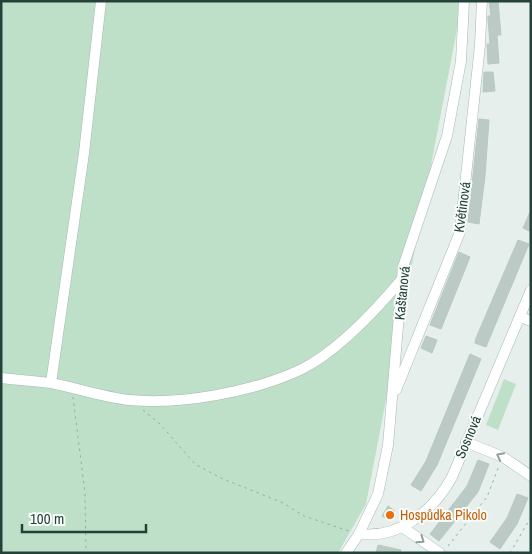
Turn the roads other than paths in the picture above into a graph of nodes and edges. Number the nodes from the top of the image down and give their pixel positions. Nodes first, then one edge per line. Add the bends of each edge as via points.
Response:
1 (101, 1) edge
2 (464, 1) edge
3 (482, 1) edge
4 (402, 279) junction
5 (531, 290) edge
6 (531, 311) edge
7 (520, 317) junction
8 (531, 321) edge
9 (1, 378) edge
10 (51, 384) junction
11 (392, 400) junction
12 (466, 442) junction
13 (531, 476) edge
14 (402, 527) junction
15 (359, 534) junction
16 (444, 549) edge
17 (346, 553) edge

1 - 10 street via 84,153
2 - 4 street, Kaštanová via 461,61 447,136 403,267
3 - 11 street, Květinová via 460,232
4 - 10 street via 378,306 326,352 301,369 259,385 163,401 101,397
4 - 11 street, Kaštanová
5 - 7 street, Sosnová
6 - 7 street
7 - 8 street
7 - 12 street, Sosnová
9 - 10 street
11 - 15 street, Kaštanová via 388,445 378,494
13 -> 12 street via 503,457
12 - 14 street, Sosnová via 442,495 428,510
14 - 15 street, Sosnová
14 -> 16 street
15 - 17 street, Kaštanová

